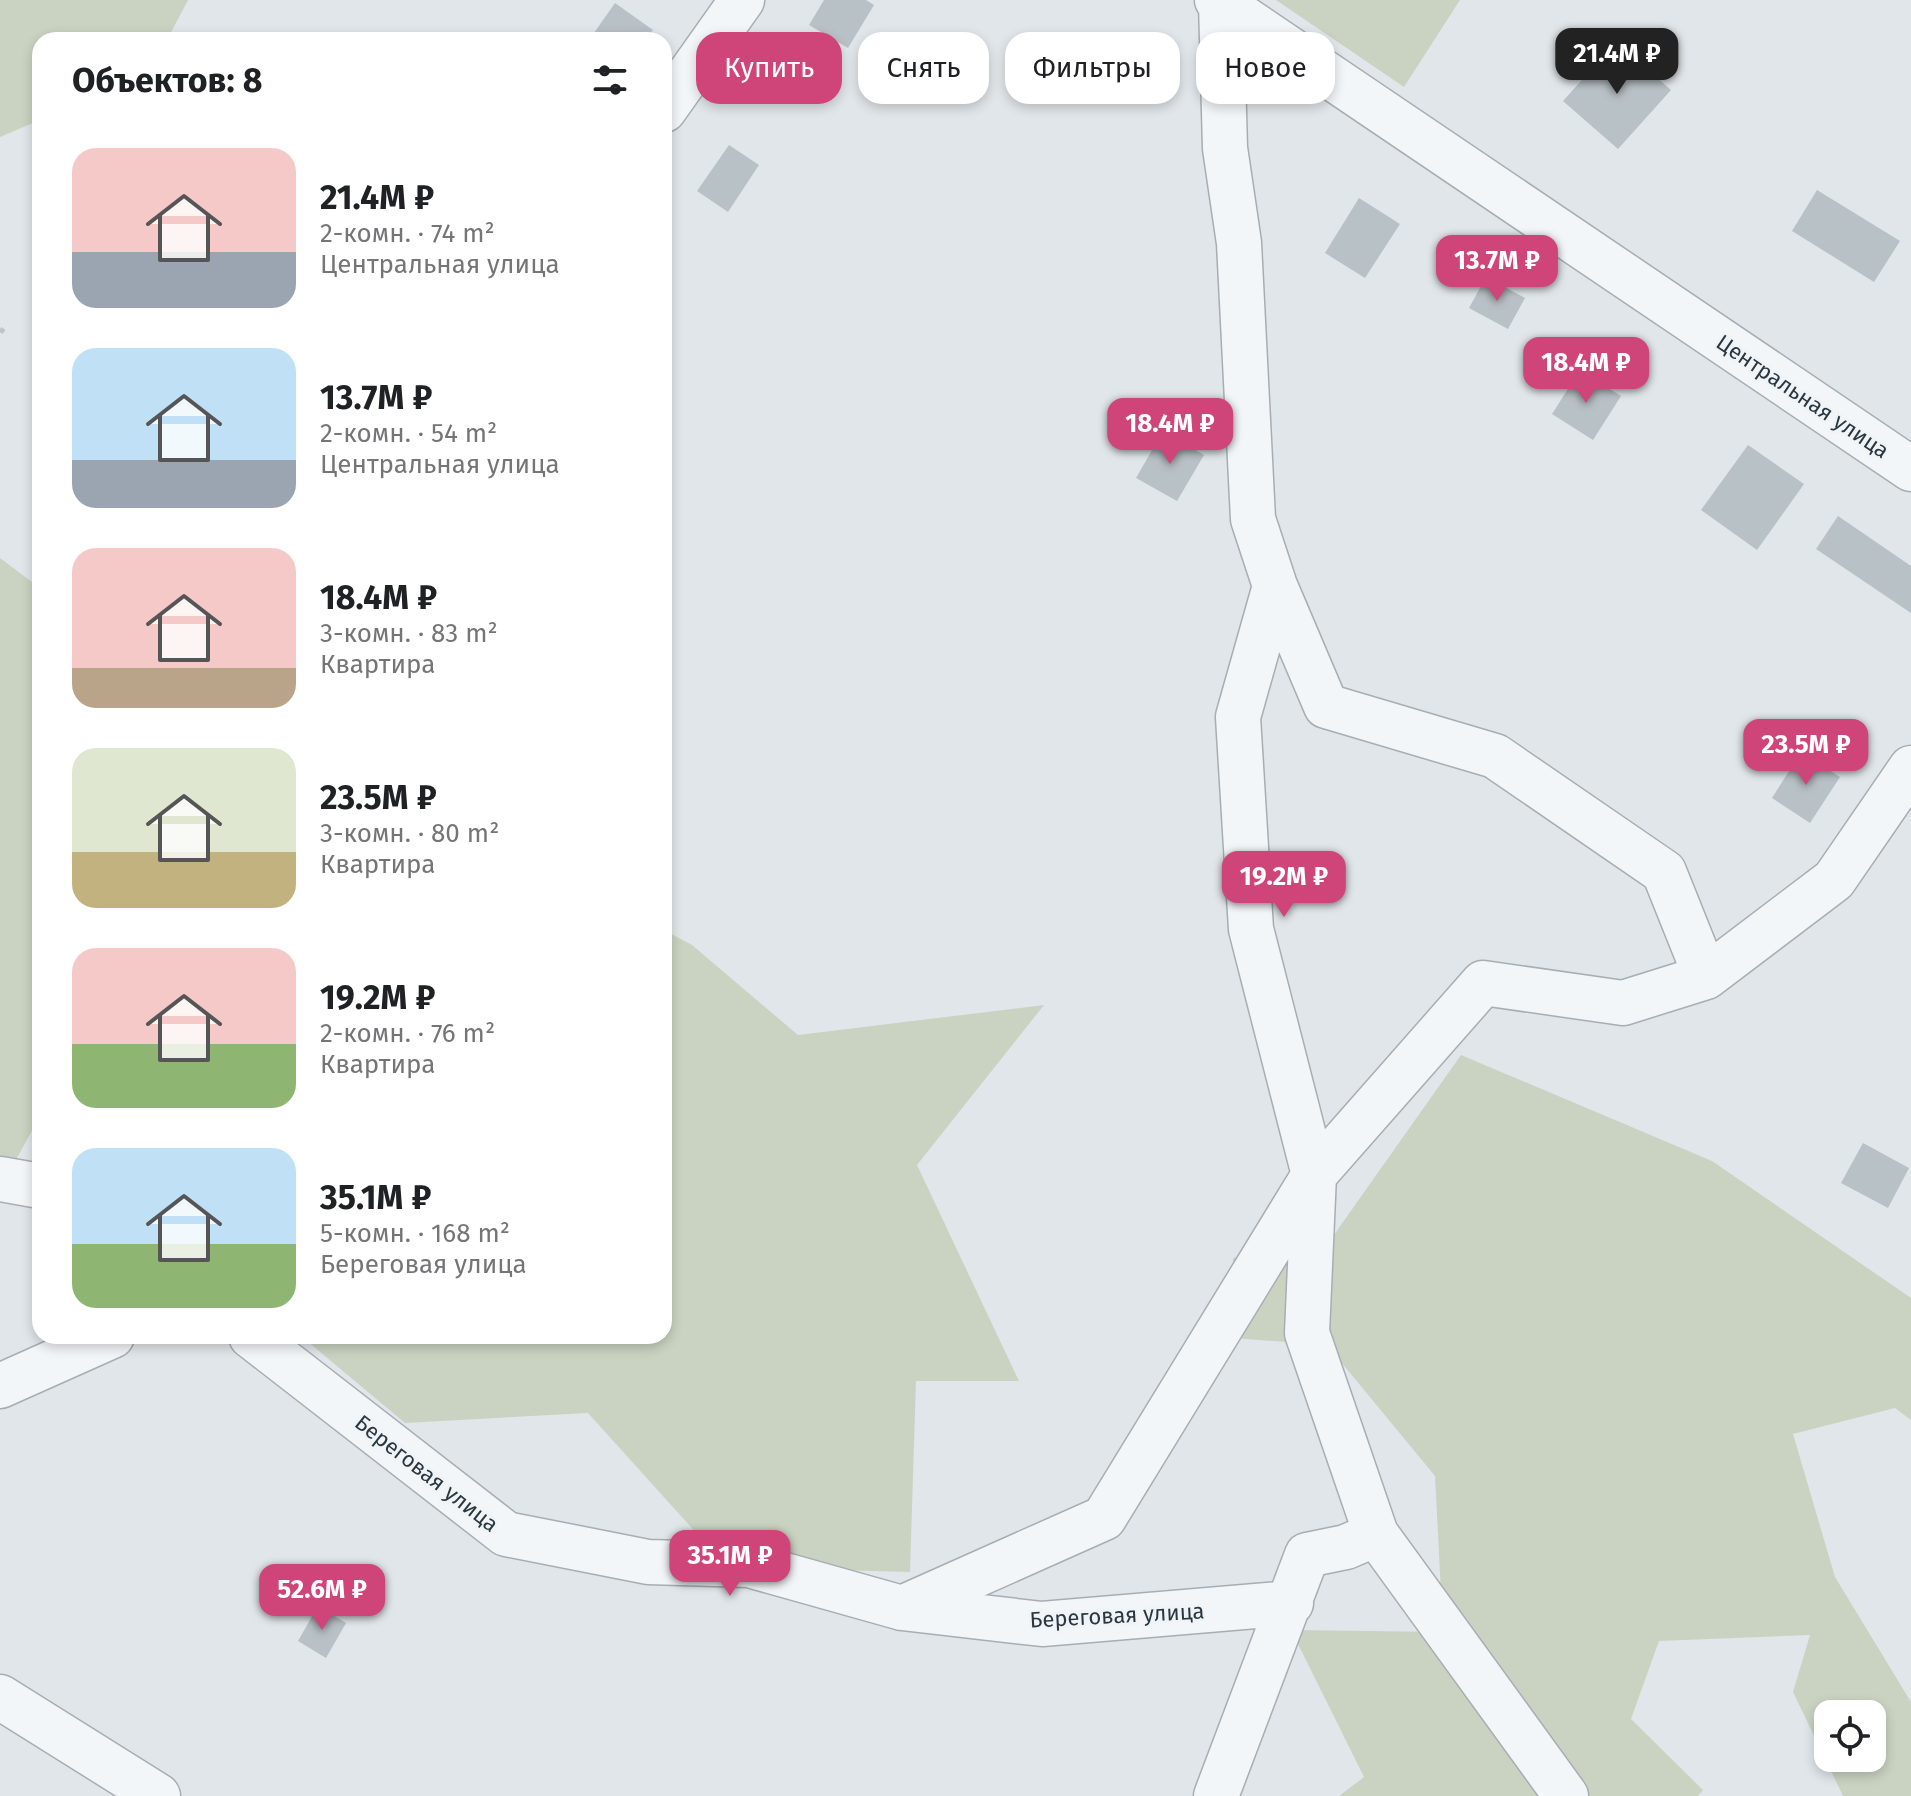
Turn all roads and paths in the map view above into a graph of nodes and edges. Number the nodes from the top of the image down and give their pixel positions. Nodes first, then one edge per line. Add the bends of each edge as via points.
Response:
1 (742, 0) edge
2 (1219, 1) edge
3 (672, 99) edge
4 (1911, 469) edge
5 (1275, 586) junction
6 (1911, 768) edge
7 (1706, 977) junction
8 (1314, 1175) junction
9 (0, 1179) edge
10 (32, 1185) edge
11 (94, 1344) edge
12 (261, 1344) edge
13 (0, 1386) edge
14 (1376, 1534) junction
15 (1291, 1603) junction
16 (902, 1608) junction
17 (0, 1697) edge
18 (158, 1796) edge
19 (1216, 1796) edge
20 (1566, 1796) edge

1 - 3 street
2 - 4 street, Центральная улица
2 - 5 street via 1225,148 1239,243 1253,519
5 - 7 street via 1326,706 1495,756 1664,872
5 - 8 street via 1238,717 1251,929
6 - 7 street via 1834,880
7 - 8 street via 1623,1003 1483,983
8 - 14 street via 1307,1333
8 - 16 street via 1104,1518
9 - 10 street
11 - 13 street
12 - 16 street, Береговая улица via 506,1534 648,1562 749,1565
14 - 15 street via 1307,1555
14 - 20 street
15 - 16 street, Береговая улица via 1042,1624
15 - 19 street
17 - 18 street

